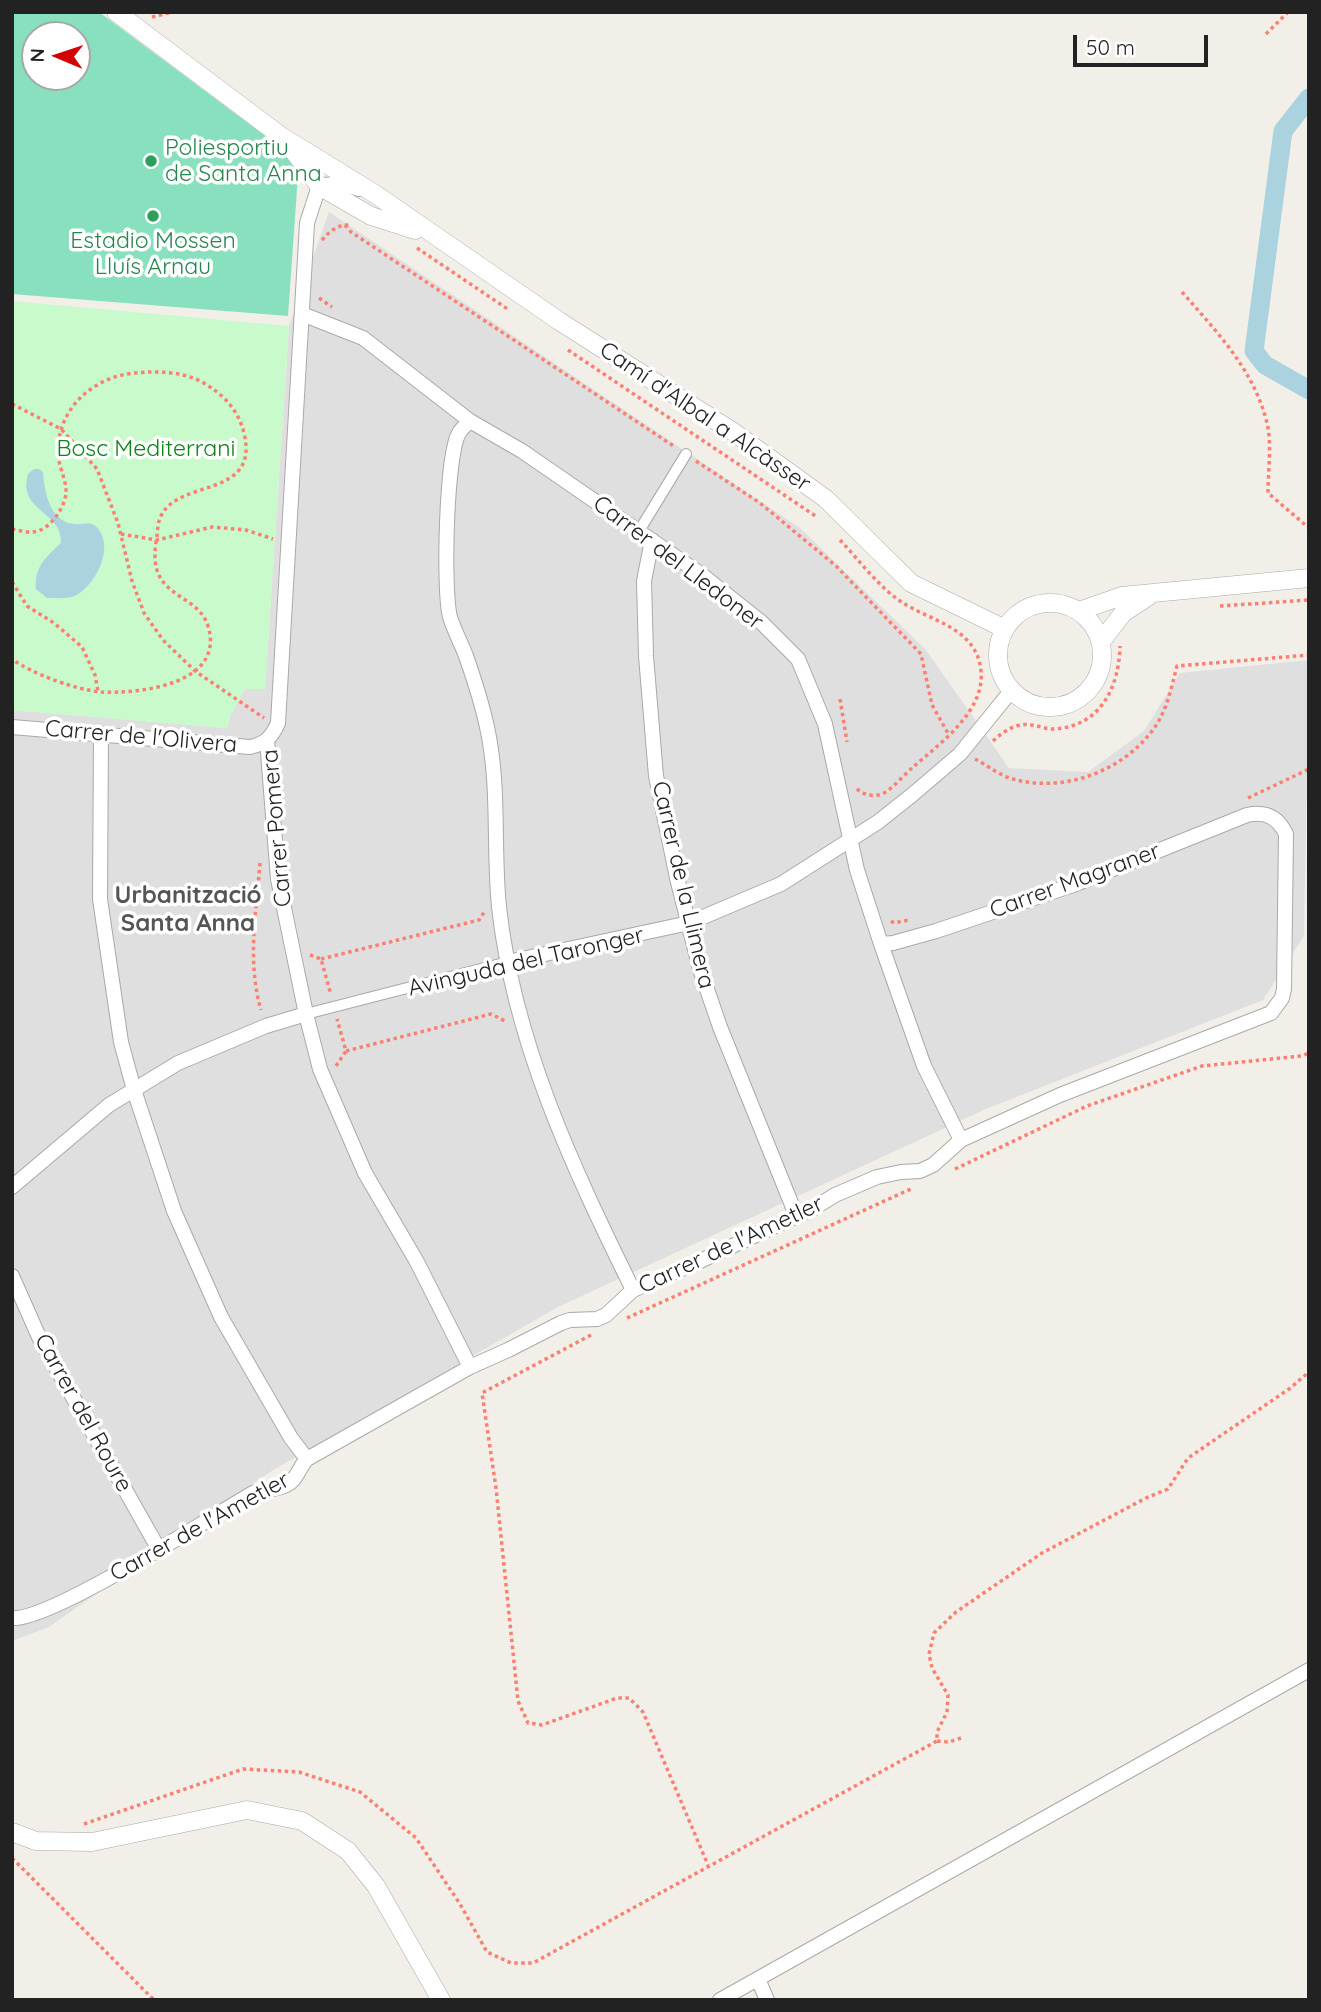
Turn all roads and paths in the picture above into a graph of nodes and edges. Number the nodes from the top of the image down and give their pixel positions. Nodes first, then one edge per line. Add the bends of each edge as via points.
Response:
1 (116, 12) edge
2 (1288, 12) edge
3 (1266, 34) dead end
4 (281, 136) junction
5 (319, 186) junction
6 (375, 194) junction
7 (344, 224) junction
8 (358, 225) dead end
9 (432, 235) junction
10 (320, 243) dead end
11 (417, 248) dead end
12 (316, 290) dead end
13 (1182, 292) dead end
14 (338, 311) dead end
15 (302, 314) junction
16 (515, 314) dead end
17 (561, 345) dead end
18 (12, 404) edge
19 (470, 421) junction
20 (61, 429) junction
21 (699, 437) junction
22 (686, 454) junction
23 (819, 518) dead end
24 (1309, 528) edge
25 (12, 529) edge
26 (121, 534) junction
27 (835, 535) dead end
28 (646, 536) junction
29 (157, 540) junction
30 (278, 541) dead end
31 (1309, 578) edge
32 (12, 582) edge
33 (1155, 593) junction
34 (1309, 600) edge
35 (1213, 607) dead end
36 (1079, 611) junction
37 (1005, 629) junction
38 (1101, 642) junction
39 (1120, 642) dead end
40 (1309, 655) edge
41 (12, 659) edge
42 (195, 671) junction
43 (98, 691) junction
44 (1011, 691) junction
45 (840, 699) dead end
46 (265, 720) dead end
47 (12, 727) edge
48 (101, 733) junction
49 (949, 735) junction
50 (267, 740) junction
51 (989, 744) dead end
52 (981, 751) dead end
53 (848, 753) dead end
54 (968, 757) junction
55 (1309, 769) edge
56 (851, 780) dead end
57 (1247, 815) junction
58 (852, 839) junction
59 (260, 861) dead end
60 (487, 908) dead end
61 (885, 917) dead end
62 (909, 920) dead end
63 (690, 923) junction
64 (881, 944) junction
65 (305, 953) dead end
66 (321, 959) junction
67 (508, 962) junction
68 (1282, 998) joint
69 (334, 1007) junction
70 (261, 1010) dead end
71 (306, 1014) junction
72 (512, 1031) dead end
73 (346, 1051) junction
74 (1309, 1053) edge
75 (335, 1067) dead end
76 (134, 1090) junction
77 (961, 1140) junction
78 (946, 1173) dead end
79 (922, 1184) dead end
80 (12, 1187) edge
81 (796, 1215) junction
82 (12, 1276) edge
83 (633, 1290) junction
84 (619, 1322) dead end
85 (594, 1334) dead end
86 (470, 1367) junction
87 (1309, 1372) edge
88 (307, 1459) junction
89 (158, 1548) junction
90 (12, 1618) edge
91 (1309, 1670) edge
92 (961, 1738) dead end
93 (937, 1741) junction
94 (75, 1827) dead end
95 (12, 1832) edge
96 (12, 1858) edge
97 (708, 1865) junction
98 (758, 1979) junction
99 (154, 2000) edge
100 (441, 2000) edge
101 (720, 2000) edge
102 (767, 2000) edge

1 - 4 street, Camí d'Albal a Alcàsser
2 - 3 path
4 - 5 street, Camí d'Albal a Alcàsser
4 - 6 street, Camí d'Albal a Alcàsser
5 - 6 street via 339,183
5 - 9 street, Camí d'Albal a Alcàsser via 371,216
5 - 15 street, Carrer Pomera via 307,223
6 - 9 street, Camí d'Albal a Alcàsser
7 - 8 path
7 - 10 path
7 - 22 path
9 - 37 street, Camí d'Albal a Alcàsser via 826,499 911,583
11 - 16 path
12 - 14 path via 319,298
13 - 24 path via 1232,349 1256,390 1268,425 1268,493
15 - 19 street, Carrer del Lledoner via 363,338
15 - 50 street, Carrer Pomera via 278,723
17 - 21 path
18 - 20 path
19 - 28 street, Carrer del Lledoner
19 - 67 street via 459,433 451,458 446,584 450,616 488,728 499,906
20 - 25 path via 58,455 66,494 60,511 35,532
20 - 26 path via 97,469
20 - 29 path via 75,403 92,386 121,375 164,371 200,381 226,399 240,417 246,441 239,469 226,482 186,493 168,504 159,518
21 - 22 path
21 - 23 path
22 - 28 street
22 - 49 path via 760,503 836,566 921,654 932,705
26 - 29 path
26 - 42 path via 144,613 163,640
27 - 49 path via 901,601 948,624 967,639 977,656 979,691
28 - 58 street, Carrer del Lledoner via 751,614 798,659 825,724
28 - 63 street, Carrer de la Llimera via 646,656 656,776
29 - 30 path via 212,527 246,530
29 - 42 path via 153,557 160,576 207,624 208,657
31 - 33 street
32 - 43 path via 27,606 82,647
33 - 36 street via 1122,596
33 - 38 street via 1123,613
34 - 35 path
36 - 37 street via 1046,603 1015,616
36 - 38 street
37 - 44 street via 998,661
38 - 44 street via 1098,676 1089,691 1075,701 1041,707
39 - 51 path via 1120,667 1112,693 1097,712 1076,724 1051,729 1014,726
40 - 54 path via 1177,666 1167,704 1152,731 1118,762 1087,778 1046,783 1012,779
41 - 43 path via 60,682
42 - 43 path via 176,683 130,692
42 - 46 path
44 - 54 street, Avinguda del Taronger
45 - 53 path
47 - 48 street, Carrer de l'Olivera
48 - 50 street, Carrer de l'Olivera via 250,747
48 - 76 street via 100,899 121,1042
49 - 54 path
49 - 56 path via 882,794 867,795
50 - 71 street, Carrer Pomera via 278,879
52 - 54 path
54 - 58 street, Avinguda del Taronger
55 - 57 path via 1241,801
57 - 64 street, Carrer Magraner via 1073,885 936,931
57 - 68 street, Carrer Magraner via 1266,814 1282,825 1288,844
58 - 63 street, Avinguda del Taronger via 780,884
58 - 64 street, Carrer del Lledoner
59 - 70 path via 253,965
60 - 66 path via 479,920
61 - 62 path via 894,923
63 - 67 street, Avinguda del Taronger
63 - 81 street, Carrer de la Llimera via 720,1027
64 - 77 street, Carrer del Lledoner via 924,1066
65 - 66 path
66 - 69 path
67 - 69 street, Avinguda del Taronger
67 - 83 street via 540,1082
68 - 77 street, Carrer de l'Ametler via 1271,1013 1082,1086
69 - 71 street, Avinguda del Taronger
69 - 73 path
71 - 76 street, Avinguda del Taronger via 178,1063
71 - 86 street, Carrer Pomera via 320,1069 365,1173
72 - 73 path via 508,1022 491,1014
73 - 75 path
74 - 78 path via 1202,1066 1087,1106
76 - 80 street, Avinguda del Taronger via 109,1105
76 - 88 street via 174,1211 221,1317 290,1438
77 - 81 street, Carrer de l'Ametler via 920,1171 877,1177
79 - 84 path
81 - 83 street, Carrer de l'Ametler
82 - 89 street, Carrer del Roure via 39,1337
83 - 86 street, Carrer de l'Ametler via 606,1315 561,1323
85 - 97 path via 482,1393 519,1701 528,1723 542,1726 617,1698 629,1698 643,1712
86 - 88 street, Carrer de l'Ametler
87 - 93 path via 1188,1458 1168,1489 1042,1553 941,1626 934,1633 929,1654 948,1695
88 - 89 street, Carrer de l'Ametler via 283,1487 253,1493
89 - 90 street, Carrer de l'Ametler via 30,1617
91 - 98 street
92 - 93 path
93 - 97 path
94 - 97 path via 243,1769 299,1772 360,1792 416,1838 487,1952 511,1963 533,1963
95 - 100 street via 36,1841 92,1842 247,1810 302,1821 348,1851 376,1886
96 - 99 path
98 - 101 street
98 - 102 street

